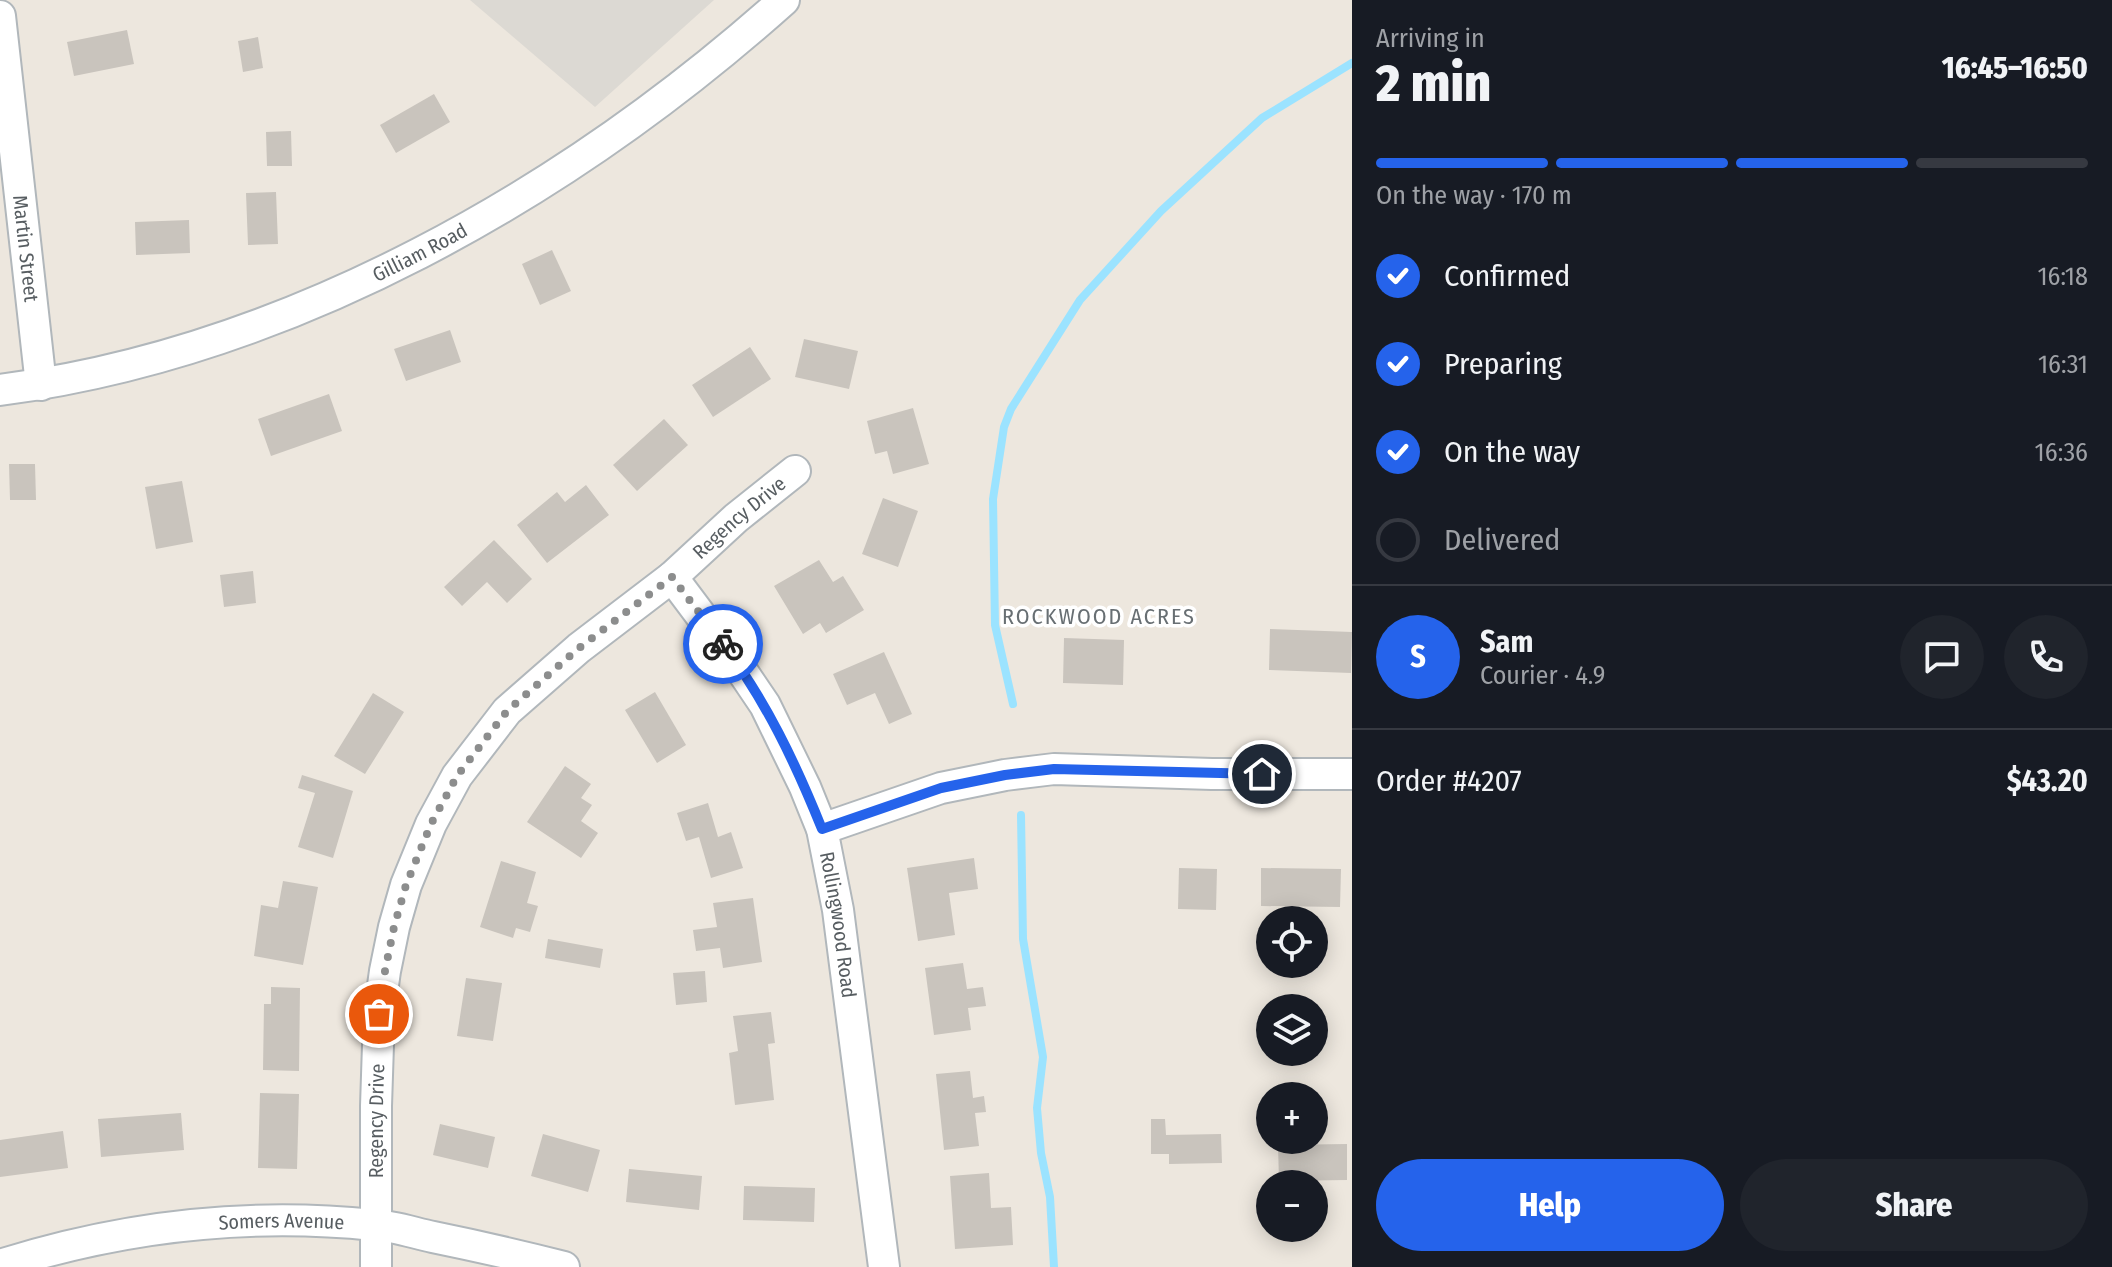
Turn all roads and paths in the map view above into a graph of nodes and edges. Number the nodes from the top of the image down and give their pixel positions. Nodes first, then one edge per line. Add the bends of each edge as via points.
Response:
1 (784, 0) edge
2 (0, 16) edge
3 (41, 385) junction
4 (0, 390) edge
5 (795, 471) dead end
6 (672, 577) junction
7 (1352, 774) edge
8 (822, 829) junction
9 (376, 1225) junction
10 (0, 1265) edge
11 (376, 1267) edge
12 (564, 1267) edge
13 (884, 1267) edge

1 - 3 street, Gilliam Road via 568,168 401,263 231,335
2 - 3 street, Martin Street
3 - 4 street, Gilliam Road
5 - 6 street, Regency Drive
6 - 8 street, Rollingwood Road via 765,705
6 - 9 street, Regency Drive via 507,711 457,776 431,824 406,885 385,971
7 - 8 street via 1054,769 941,788
8 - 13 street, Rollingwood Road via 838,910
9 - 10 street, Somers Avenue via 203,1223 49,1250
9 - 11 street, Regency Drive
9 - 12 street, Somers Avenue

